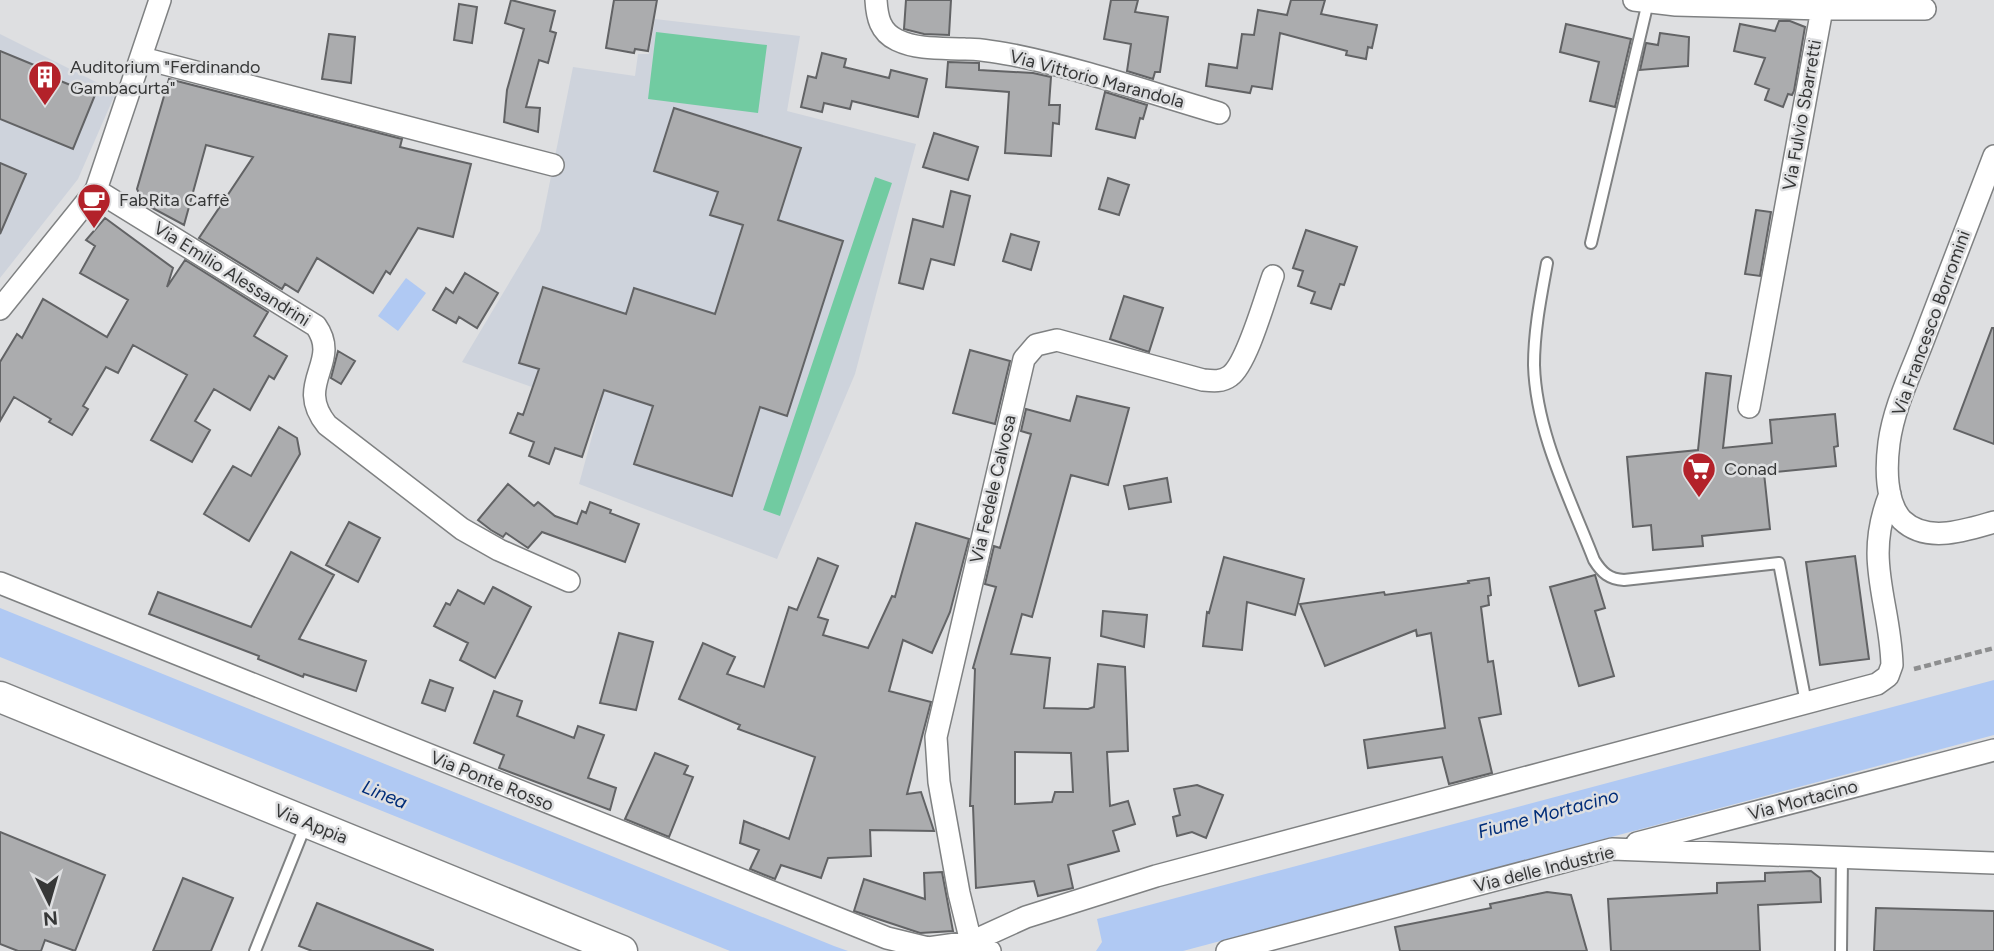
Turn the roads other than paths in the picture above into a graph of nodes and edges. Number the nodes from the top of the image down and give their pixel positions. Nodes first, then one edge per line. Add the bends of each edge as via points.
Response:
1 (160, 0) edge
2 (876, 0) edge
3 (1641, 1) edge
4 (1822, 9) junction
5 (1925, 9) dead end
6 (142, 58) junction
7 (1219, 113) dead end
8 (1994, 156) edge
9 (553, 165) dead end
10 (96, 190) junction
11 (1591, 243) dead end
12 (1547, 263) dead end
13 (1273, 276) dead end
14 (0, 309) edge
15 (1749, 407) dead end
16 (1890, 494) junction
17 (1994, 522) edge
18 (569, 581) dead end
19 (0, 583) edge
20 (0, 697) edge
21 (1806, 702) junction
22 (1994, 750) edge
23 (309, 817) junction
24 (1612, 849) junction
25 (1842, 857) junction
26 (1994, 863) edge
27 (980, 947) edge
28 (255, 951) edge
29 (622, 951) edge
30 (1227, 951) edge
31 (1841, 951) edge

1 - 6 street
2 - 7 street, Via Vittorio Marandola via 884,30 904,43 1024,57
3 - 4 street
3 - 11 lane
4 - 5 street
4 - 15 street, Via Fulvio Sbarretti
6 - 9 street
6 - 10 street
8 - 16 street, Via Francesco Borromini via 1897,411 1889,441
10 - 14 street
10 - 18 street, Via Emilio Alessandrini via 316,326 325,346 313,394 316,408 337,436 462,529
12 - 21 lane via 1535,335 1536,384 1548,442 1594,560 1604,574 1624,580 1779,563
13 - 27 street, Via Fedele Calvosa via 1242,362 1227,378 1203,380 1057,340 1036,345 1024,359 936,737 939,782 959,893
16 - 17 street via 1900,517 1920,530 1954,533
16 - 21 street, Via Ponte Rosso via 1878,536 1877,560 1892,670 1869,687
19 - 27 street, Via Ponte Rosso via 887,938 928,948
20 - 23 main road, Via Appia
21 - 27 street, Via Ponte Rosso via 1156,876 1035,914
22 - 24 street, Via Mortacino
23 - 28 lane
23 - 29 main road, Via Appia
24 - 25 street, Via delle Industrie
24 - 30 street, Via delle Industrie
25 - 26 street, Via delle Industrie
25 - 31 lane

